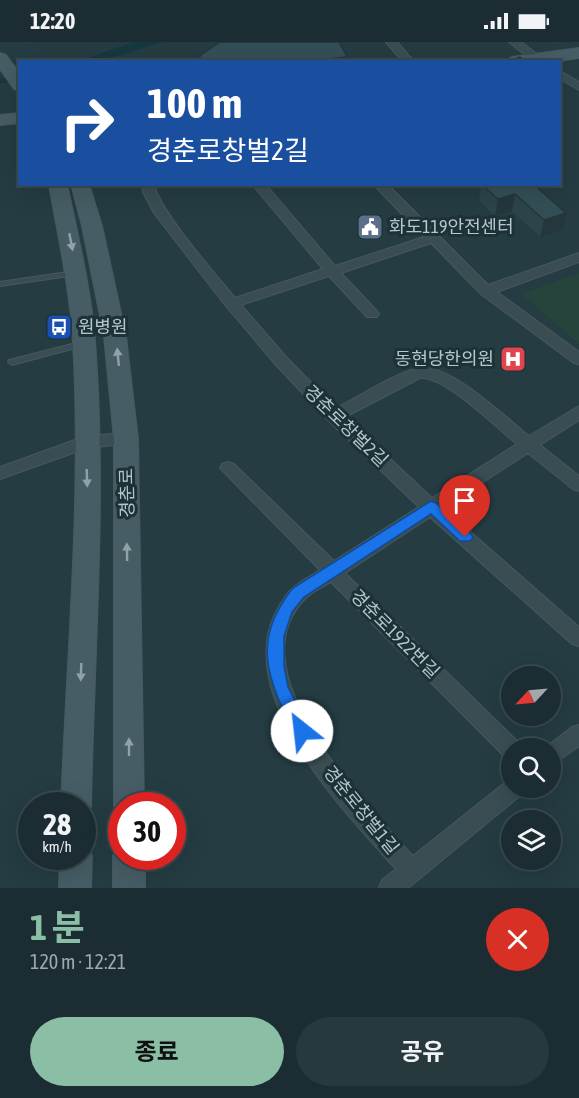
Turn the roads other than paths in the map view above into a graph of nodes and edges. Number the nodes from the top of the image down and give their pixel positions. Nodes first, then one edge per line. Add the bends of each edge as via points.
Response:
1 (391, 42) edge
2 (514, 42) edge
3 (579, 53) edge
4 (407, 60) edge
5 (539, 60) edge
6 (4, 63) edge
7 (561, 75) edge
8 (18, 83) edge
9 (579, 87) edge
10 (18, 118) edge
11 (0, 120) edge
12 (58, 186) edge
13 (81, 186) edge
14 (148, 186) edge
15 (260, 186) edge
16 (381, 186) edge
17 (434, 238) junction
18 (579, 257) edge
19 (331, 270) junction
20 (76, 273) junction
21 (0, 284) edge
22 (486, 291) junction
23 (233, 303) junction
24 (372, 314) dead end
25 (84, 343) junction
26 (579, 359) edge
27 (12, 362) dead end
28 (579, 412) edge
29 (335, 416) junction
30 (126, 439) junction
31 (86, 442) junction
32 (528, 444) junction
33 (228, 468) dead end
34 (0, 472) edge
35 (579, 485) edge
36 (431, 507) junction
37 (333, 571) junction
38 (579, 638) edge
39 (579, 734) edge
40 (501, 739) edge
41 (561, 748) edge
42 (77, 792) edge
43 (129, 792) edge
44 (502, 798) edge
45 (76, 870) edge
46 (129, 870) edge
47 (412, 871) junction
48 (75, 888) edge
49 (129, 888) edge
50 (390, 888) edge

1 - 4 street
2 - 5 street
3 - 5 street
6 - 8 street
7 - 9 street
10 - 11 street
12 -> 20 street
30 -> 13 street, 경춘로 via 115,336
14 - 23 street, 경춘로창벌2길 via 159,210
15 - 19 street
16 - 17 street
17 - 19 street
17 - 22 street
18 - 22 street
19 - 23 street
19 - 24 street
20 - 21 lane
20 - 25 street
22 - 26 street
23 - 29 street, 경춘로창벌2길 via 299,381
25 - 27 lane
25 - 31 street
28 - 32 street, 경춘로창벌1길
29 - 32 street via 423,371 435,373 454,385
29 - 36 street, 경춘로창벌2길
30 - 31 street
43 -> 30 street, 경춘로
31 - 34 street
31 -> 42 street via 88,487
32 - 35 street
32 - 36 street, 경춘로창벌1길
33 - 37 street, 경춘로1922번길
36 - 37 street, 경춘로창벌1길
36 - 38 street, 경춘로창벌2길
37 - 40 street, 경춘로1922번길
37 - 47 street, 경춘로창벌1길 via 299,593 285,609 276,636 280,688 313,749 354,807
39 - 41 street
44 - 47 street
45 - 48 street
46 - 49 street
47 - 50 street

